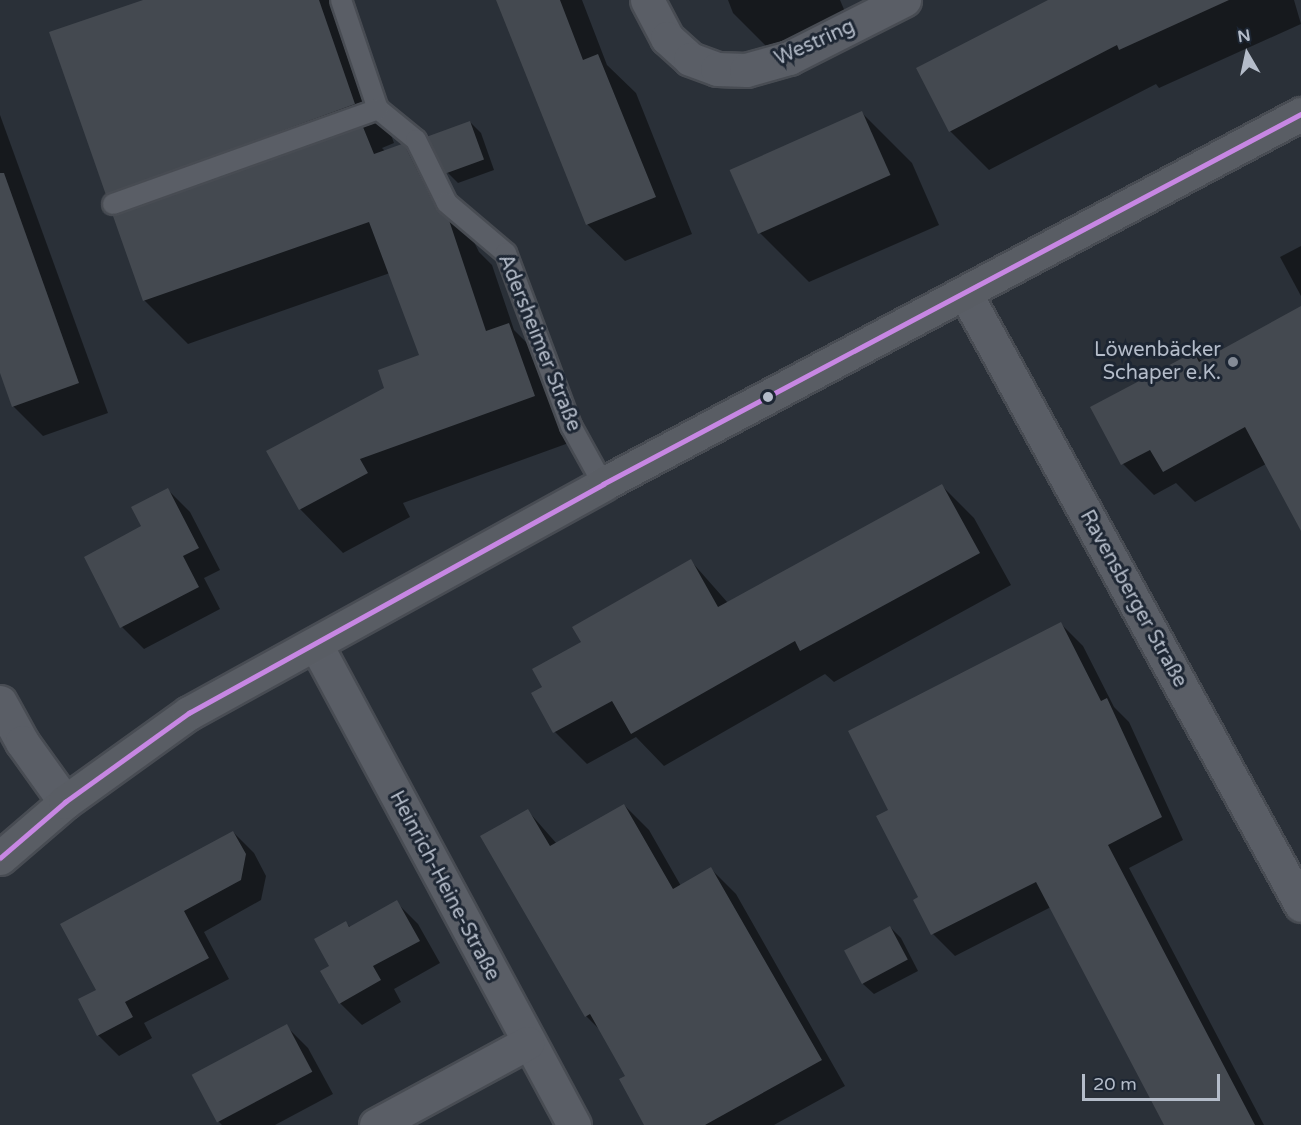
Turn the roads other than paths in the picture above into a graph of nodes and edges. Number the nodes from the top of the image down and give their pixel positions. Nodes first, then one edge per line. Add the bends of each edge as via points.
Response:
1 (341, 0) edge
2 (647, 0) edge
3 (904, 0) edge
4 (378, 109) junction
5 (1301, 114) edge
6 (113, 204) dead end
7 (965, 292) junction
8 (603, 484) junction
9 (316, 645) junction
10 (0, 702) edge
11 (65, 802) junction
12 (0, 858) edge
13 (1301, 905) edge
14 (527, 1043) junction
15 (376, 1125) edge
16 (574, 1125) edge

1 - 4 lane
2 - 3 street, Westring via 667,38 690,59 717,69 746,70 789,58
4 - 6 lane
4 - 8 lane, Adersheimer Straße via 416,140 447,203 506,253 571,426
5 - 7 main road
7 - 8 main road
7 - 13 street, Ravensberger Straße
8 - 9 main road
9 - 11 main road via 189,713
9 - 14 street, Heinrich-Heine-Straße
10 - 11 street via 22,742
11 - 12 main road
14 - 15 street
14 - 16 street, Heinrich-Heine-Straße

